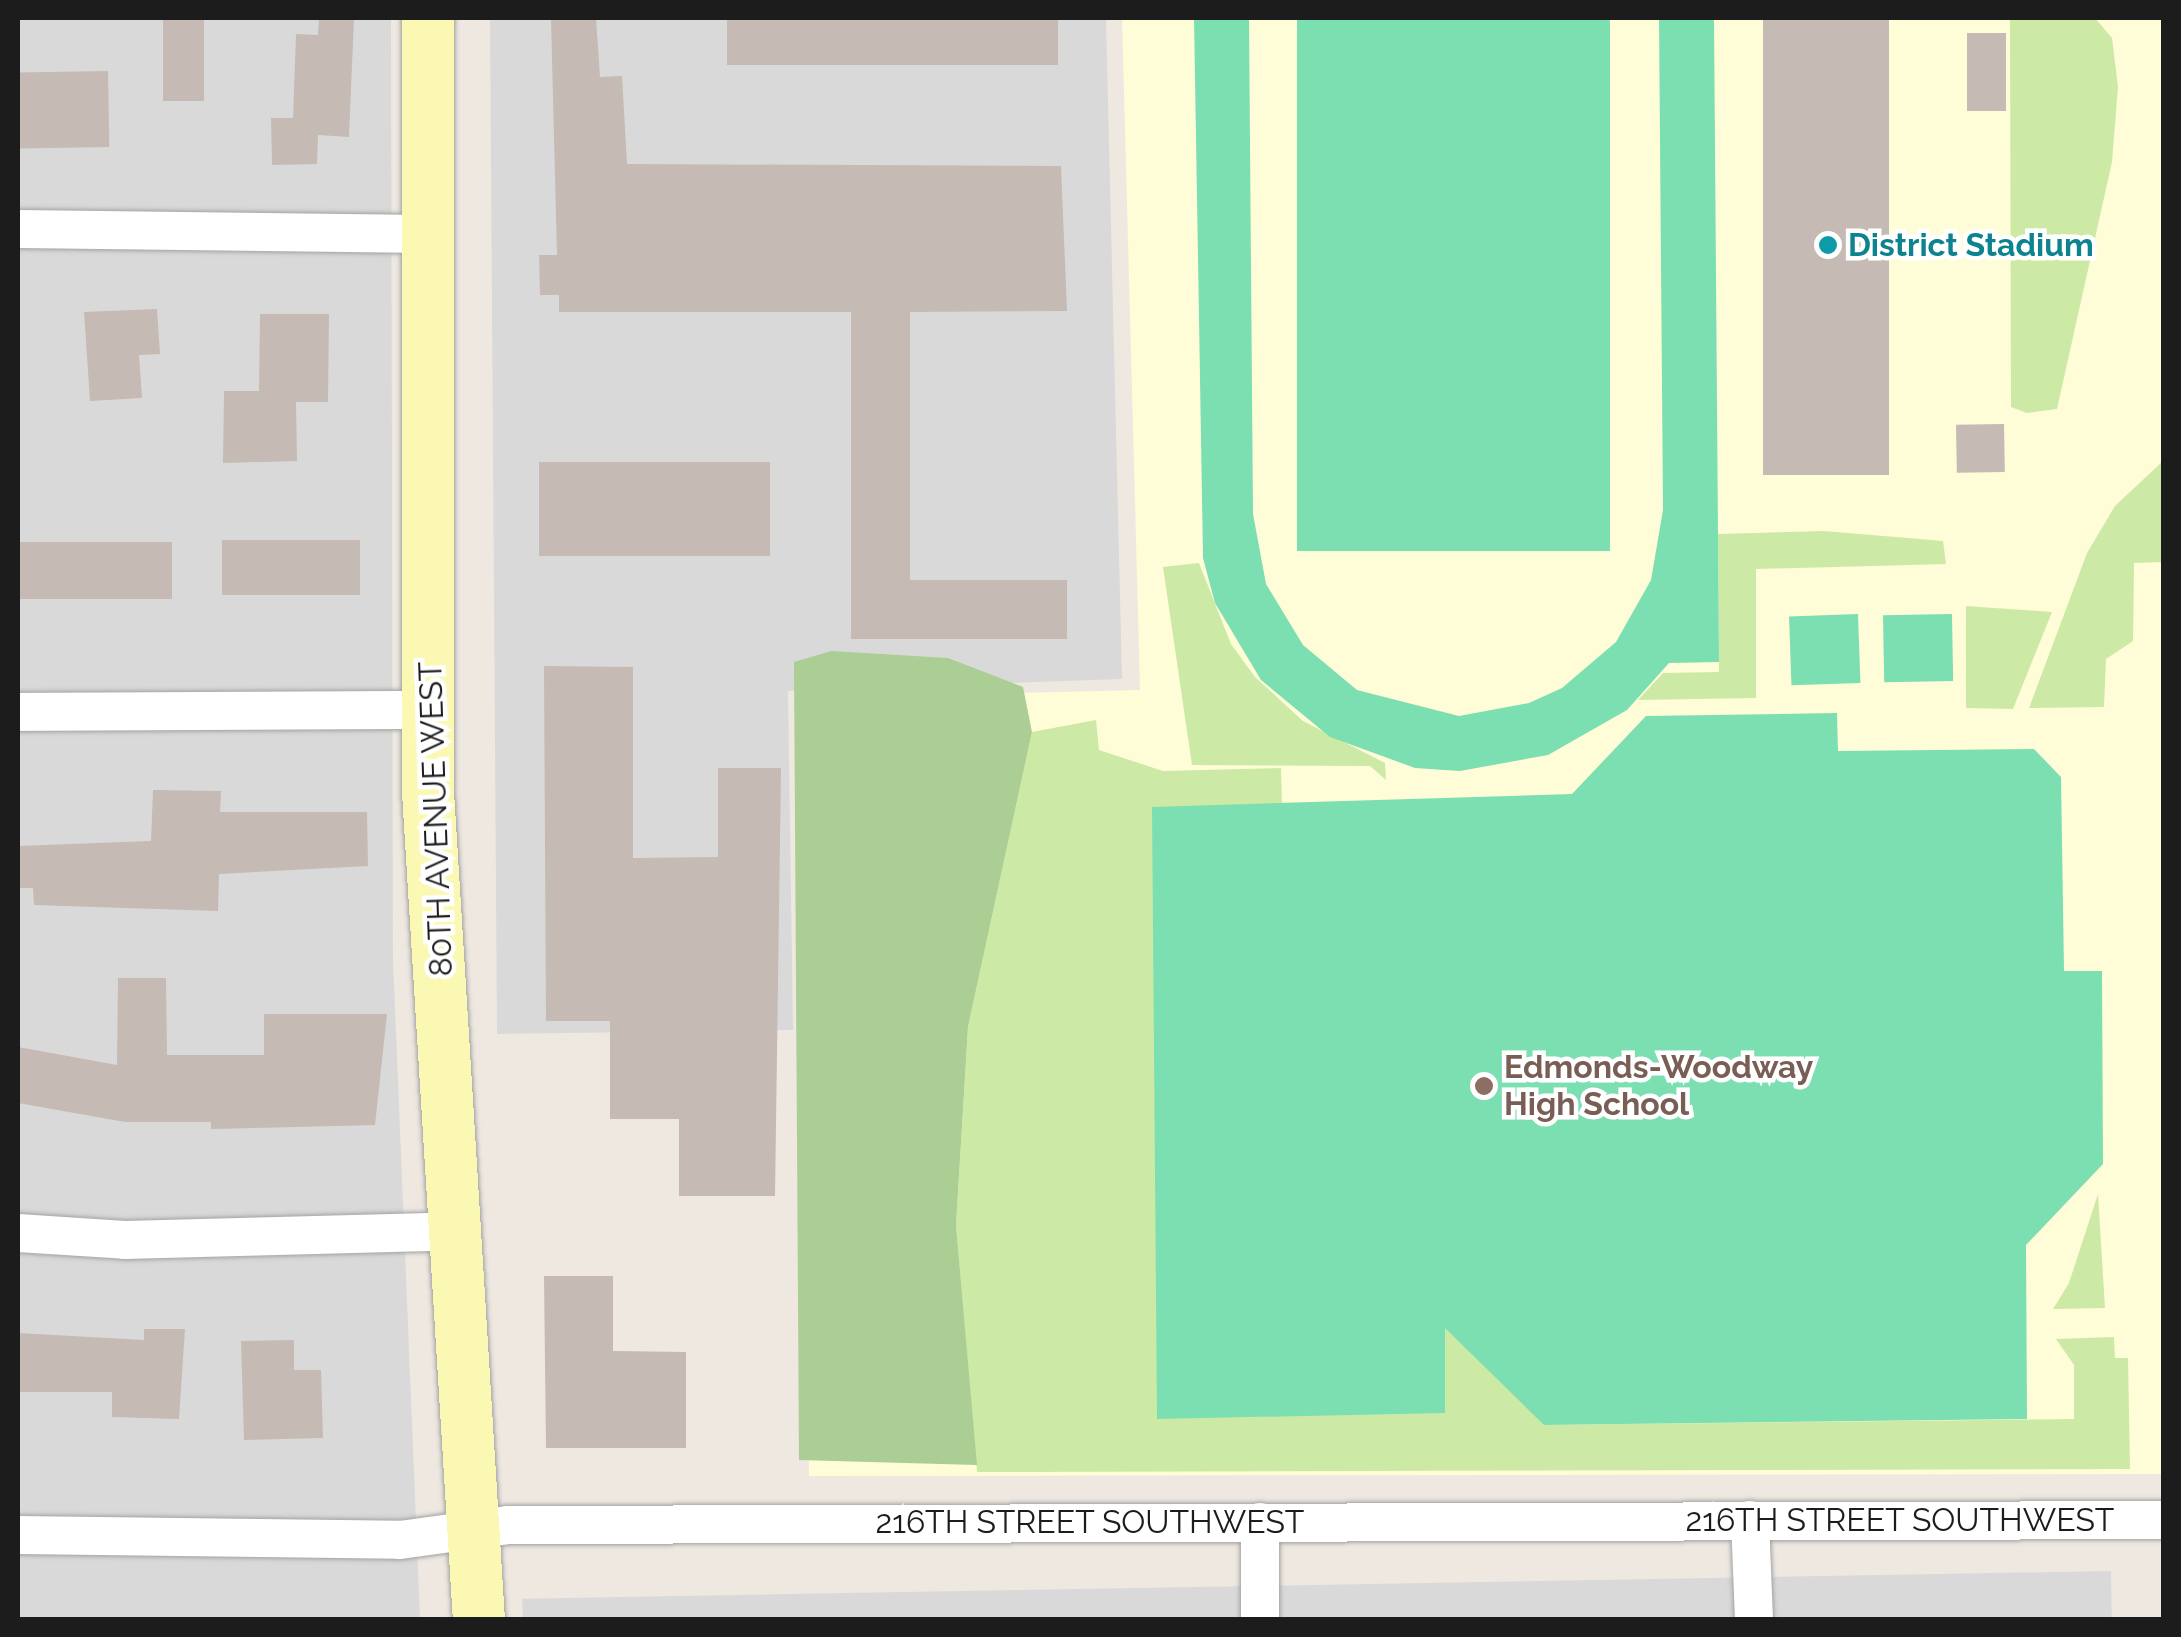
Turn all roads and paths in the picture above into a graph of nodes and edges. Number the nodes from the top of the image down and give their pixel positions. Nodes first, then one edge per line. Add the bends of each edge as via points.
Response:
1 (428, 18) edge
2 (18, 228) edge
3 (429, 234) junction
4 (430, 710) junction
5 (18, 712) edge
6 (458, 1231) junction
7 (18, 1233) edge
8 (1750, 1520) junction
9 (2164, 1520) edge
10 (1260, 1522) junction
11 (476, 1530) junction
12 (18, 1535) edge
13 (478, 1620) edge
14 (1260, 1620) edge
15 (1754, 1620) edge

1 - 3 street, 80TH AVENUE WEST
2 - 3 street
3 - 4 street, 80TH AVENUE WEST
4 - 5 street
4 - 6 street, 80TH AVENUE WEST
6 - 7 street via 125,1240
6 - 11 street, 80TH AVENUE WEST
8 - 9 street, 216TH STREET SOUTHWEST
8 - 10 street, 216TH STREET SOUTHWEST
8 - 15 street
10 - 11 street, 216TH STREET SOUTHWEST
10 - 14 street
11 - 12 street, 216TH STREET SOUTHWEST via 400,1540
11 - 13 street, 80TH AVENUE WEST

